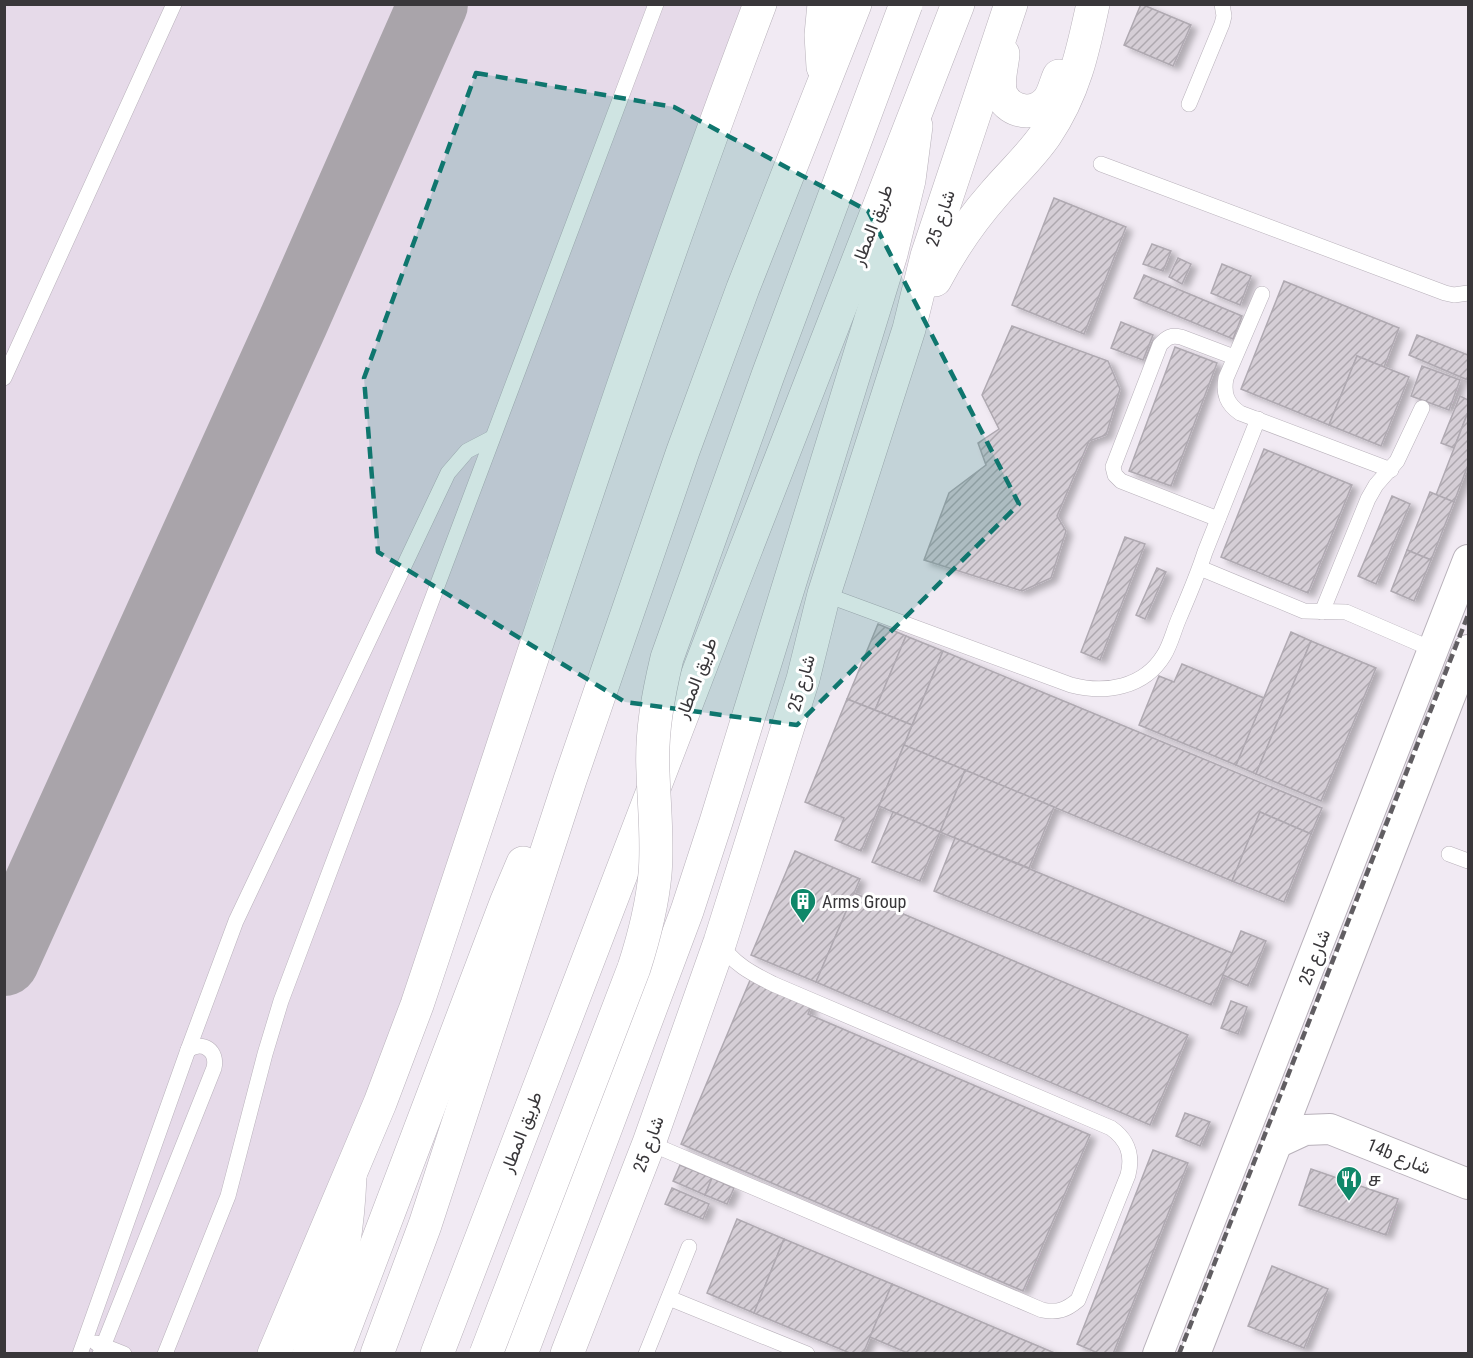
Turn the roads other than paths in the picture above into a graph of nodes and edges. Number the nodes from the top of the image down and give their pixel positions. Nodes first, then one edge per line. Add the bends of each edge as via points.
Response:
1 (174, 4) edge
2 (656, 4) edge
3 (760, 4) edge
4 (824, 4) edge
5 (855, 4) edge
6 (906, 4) edge
7 (958, 4) edge
8 (1011, 4) edge
9 (1222, 4) edge
10 (1000, 35) junction
11 (824, 78) junction
12 (1189, 104) dead end
13 (918, 106) junction
14 (1101, 164) dead end
15 (1468, 293) edge
16 (1262, 294) dead end
17 (909, 329) junction
18 (1234, 357) junction
19 (4, 378) edge
20 (1422, 408) dead end
21 (1258, 419) junction
22 (492, 438) junction
23 (1391, 470) junction
24 (1218, 519) junction
25 (1468, 560) edge
26 (1200, 568) junction
27 (824, 594) junction
28 (1322, 612) junction
29 (1434, 650) junction
30 (1468, 650) edge
31 (570, 780) junction
32 (1449, 854) dead end
33 (1468, 861) edge
34 (720, 942) junction
35 (188, 1050) junction
36 (1303, 1076) junction
37 (1330, 1129) junction
38 (649, 1143) junction
39 (1277, 1143) junction
40 (350, 1177) junction
41 (1468, 1184) edge
42 (689, 1247) dead end
43 (669, 1298) junction
44 (83, 1346) edge
45 (102, 1350) edge
46 (124, 1353) edge
47 (165, 1353) edge
48 (274, 1353) edge
49 (309, 1353) edge
50 (335, 1353) edge
51 (376, 1353) edge
52 (437, 1353) edge
53 (486, 1353) edge
54 (521, 1353) edge
55 (567, 1353) edge
56 (646, 1353) edge
57 (807, 1353) edge
58 (1158, 1353) edge
59 (1195, 1353) edge

1 - 19 lane
2 - 22 lane
3 - 40 main road via 656,287 417,1005
4 - 11 main road
5 - 11 main road
6 - 53 main road, bridge via 667,658 653,734 656,841 644,937
7 - 13 main road, طريق المطار
8 - 10 main road, شارع 25
9 - 12 lane via 1222,24
10 - 17 main road, شارع 25 via 927,256
10 - 17 main road via 1002,96 1018,111 1030,112 1049,100 1075,34 1093,4 1081,62 1066,99 1046,134 970,222
11 - 31 main road via 687,440
13 - 52 main road, طريق المطار
13 - 54 main road via 909,180 891,254 716,822 687,911
14 - 15 lane via 1445,293
16 - 18 lane
17 - 27 main road, شارع 25
18 - 21 lane via 1224,388 1226,399 1240,413
18 - 24 lane via 1181,337 1166,338 1113,467 1121,481
20 - 23 lane
21 - 23 lane
21 - 24 lane
22 - 35 lane via 467,451 448,473 236,921
22 - 47 lane via 281,1000 228,1196
23 - 28 lane via 1368,499
24 - 26 lane
25 - 29 street, شارع 25
26 - 27 lane via 1164,654 1139,679 1106,690 1071,685
26 - 28 lane via 1304,611
27 - 34 main road, شارع 25 via 803,679
28 - 29 lane via 1346,612
29 - 58 street, شارع 25
30 - 36 street, شارع 25
31 - 50 main road via 540,830 506,903
31 - 51 main road via 425,1225
32 - 33 lane
34 - 38 main road, شارع 25
34 - 38 lane via 725,952 740,964 773,984 1111,1128 1120,1134 1130,1153 1128,1175 1078,1300 1068,1309 1055,1312 1042,1310
35 - 44 lane
35 - 45 lane via 194,1046 208,1048 216,1061 214,1068
36 - 37 street via 1312,1102
36 - 39 street, شارع 25
37 - 39 street, 14b شارع via 1305,1130
37 - 41 street, 14b شارع
38 - 55 main road, شارع 25
39 - 59 street, شارع 25
40 - 48 main road
40 - 49 main road via 348,1213 334,1283
42 - 43 lane
43 - 56 lane
43 - 57 lane
44 - 45 lane
45 - 46 lane

